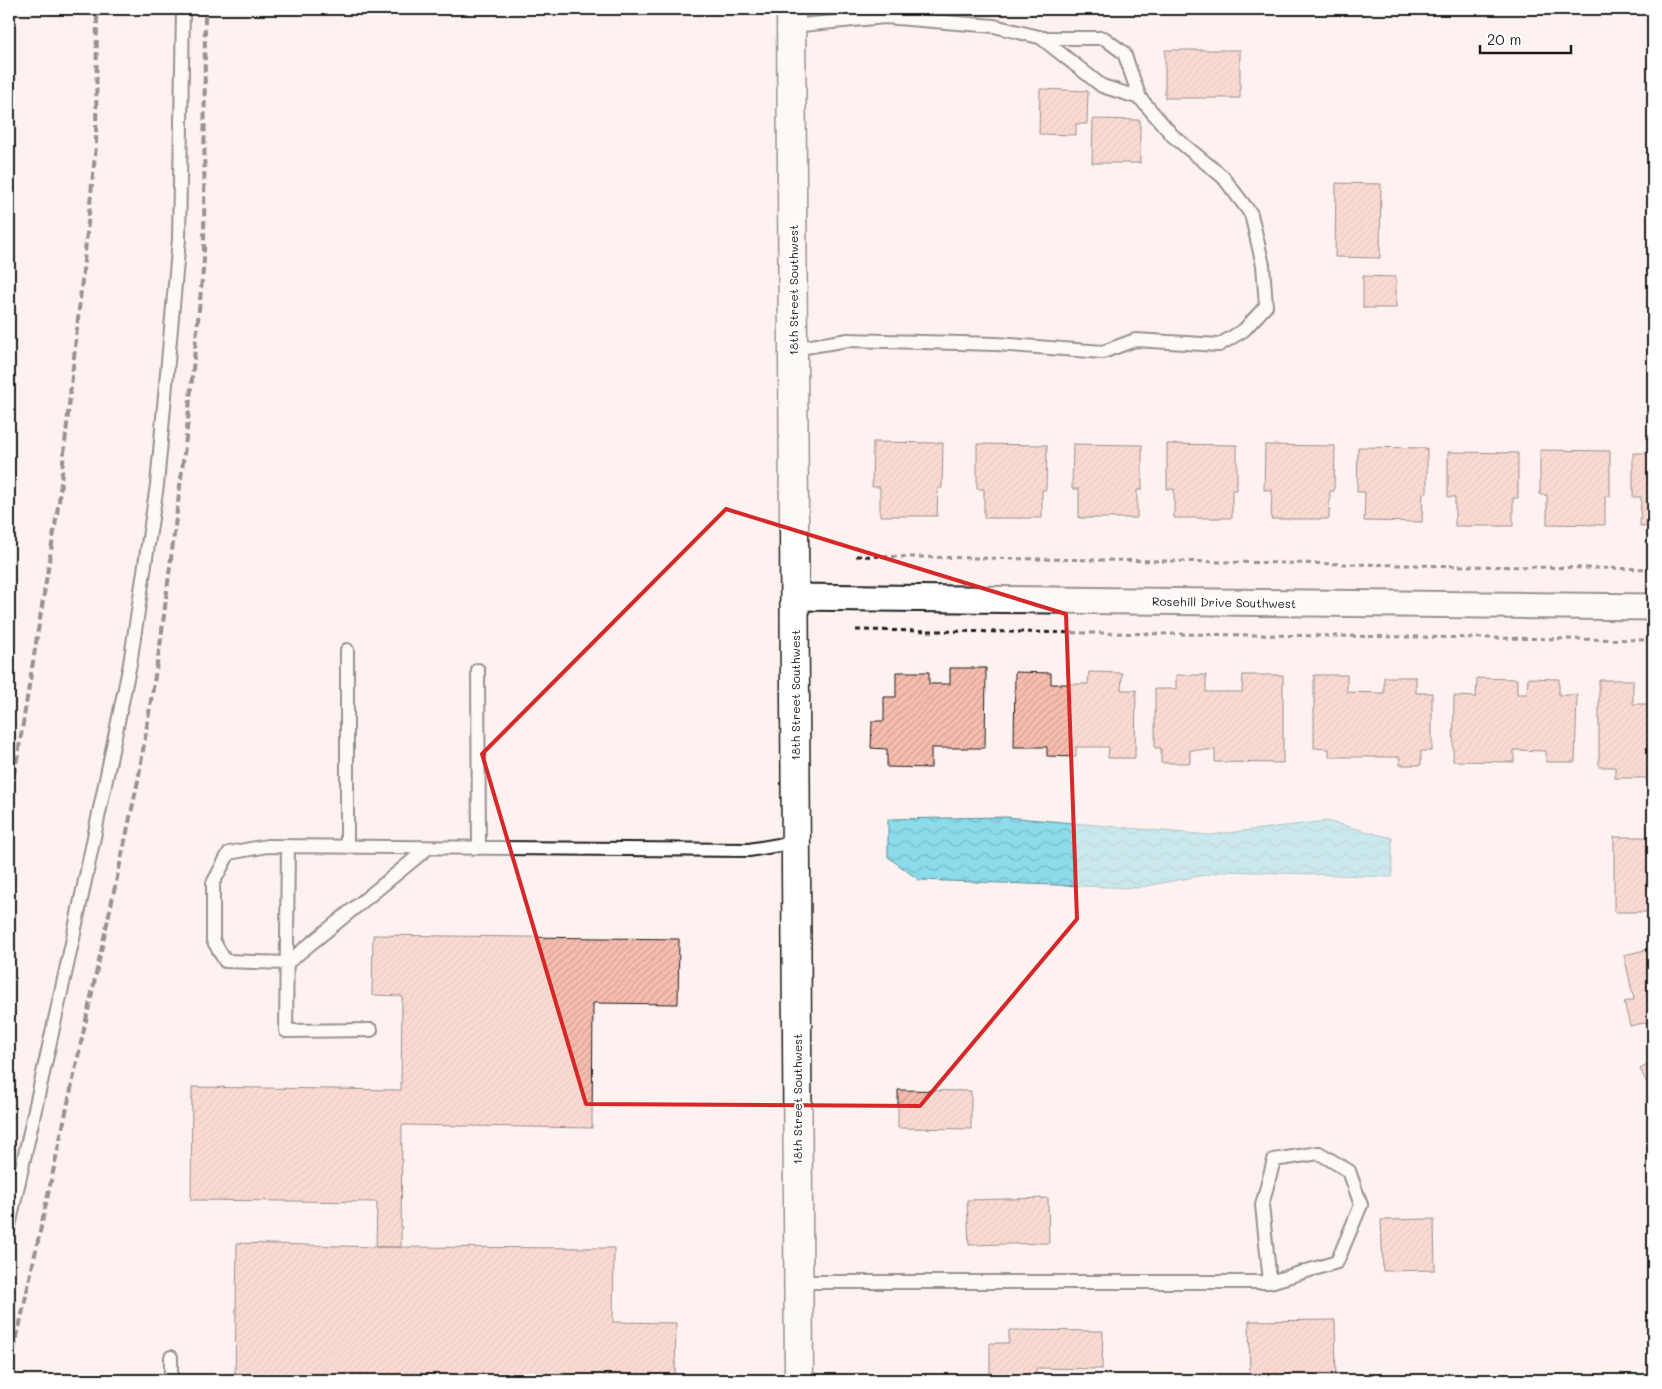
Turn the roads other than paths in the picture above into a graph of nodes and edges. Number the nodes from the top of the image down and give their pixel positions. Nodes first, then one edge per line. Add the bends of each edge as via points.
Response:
1 (183, 9) edge
2 (791, 17) edge
3 (1040, 37) junction
4 (1140, 98) junction
5 (793, 349) junction
6 (794, 597) junction
7 (1653, 607) edge
8 (347, 650) dead end
9 (478, 670) dead end
10 (796, 842) junction
11 (288, 846) junction
12 (347, 846) junction
13 (428, 848) junction
14 (479, 848) junction
15 (287, 963) junction
16 (370, 1030) dead end
17 (9, 1226) edge
18 (798, 1282) junction
19 (1270, 1282) junction
20 (171, 1357) dead end
21 (171, 1380) edge
22 (799, 1380) edge

1 - 17 lane via 179,239 157,485 130,664
2 - 3 lane via 884,17 994,26
2 - 5 street, 18th Street Southwest
3 - 4 lane via 1102,86
3 - 4 lane via 1104,38 1124,53
4 - 5 lane via 1173,136 1223,177 1251,214 1263,265 1266,306 1244,330 1219,346 1134,340 1103,352 996,344 848,340
5 - 6 street, 18th Street Southwest
6 - 7 street, Rosehill Drive Southwest
6 - 10 street, 18th Street Southwest
8 - 12 lane
9 - 14 lane
10 - 14 lane via 750,850
10 - 18 street, 18th Street Southwest
11 - 12 lane
11 - 15 lane
11 - 15 lane via 229,853 213,883 213,940 225,961
12 - 13 lane
13 - 14 lane
13 - 15 lane
15 - 16 lane via 286,1031
18 - 19 lane
18 - 22 street, 18th Street Southwest
19 - 19 lane via 1337,1262 1361,1205 1349,1171 1319,1153 1274,1160 1262,1205
20 - 21 lane

